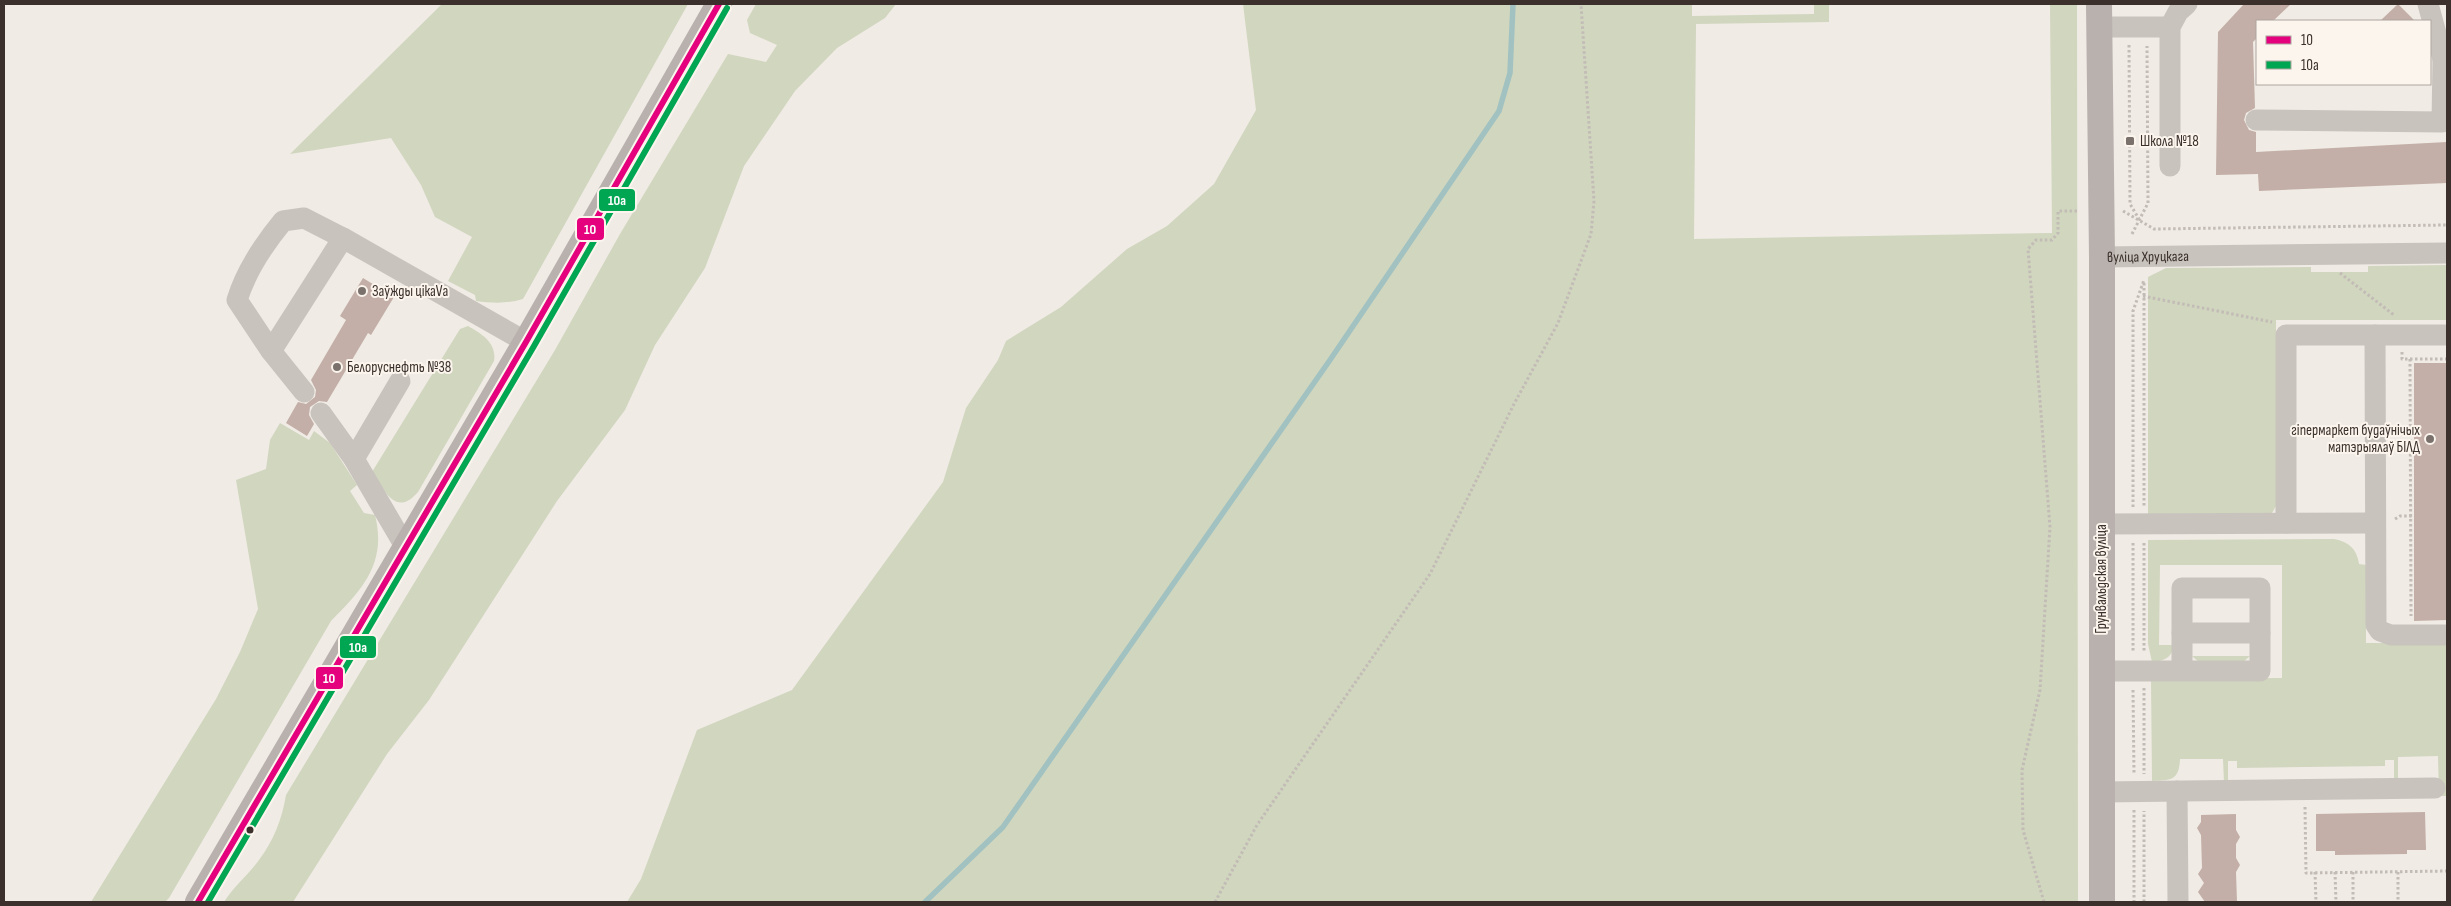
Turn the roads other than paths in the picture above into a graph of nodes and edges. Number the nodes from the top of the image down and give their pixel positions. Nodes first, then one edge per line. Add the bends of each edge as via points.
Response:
1 (719, 4) edge
2 (2187, 4) edge
3 (2428, 4) edge
4 (2099, 15) edge
5 (2170, 27) junction
6 (2445, 59) edge
7 (2256, 120) dead end
8 (2170, 166) dead end
9 (343, 238) junction
10 (2447, 253) edge
11 (2102, 257) junction
12 (2375, 335) junction
13 (2447, 335) edge
14 (526, 342) junction
15 (271, 351) junction
16 (400, 380) dead end
17 (304, 392) dead end
18 (321, 413) dead end
19 (354, 459) junction
20 (2375, 523) junction
21 (2101, 524) junction
22 (2286, 524) junction
23 (406, 548) junction
24 (2182, 633) junction
25 (2260, 633) junction
26 (2447, 635) edge
27 (2100, 671) junction
28 (2182, 671) junction
29 (2434, 788) dead end
30 (2101, 792) junction
31 (2177, 792) junction
32 (198, 902) edge
33 (2102, 902) edge
34 (2178, 902) edge

1 - 14 main road
2 - 5 street
3 - 6 street
4 - 5 street via 2138,26
4 - 11 main road, вуліца Хруцкага
5 - 8 street
6 - 7 street via 2442,122
9 - 14 street
9 - 15 street
9 - 15 street via 304,218 283,221 271,236 243,281 237,300
10 - 11 street, вуліца Хруцкага
11 - 21 main road, Грунвальдская вуліца
12 - 13 street
12 - 20 street
12 - 22 street via 2286,335
14 - 23 main road
15 - 17 street
16 - 19 street
18 - 19 street
19 - 23 street
20 - 22 street
20 - 26 street via 2376,625 2380,631 2391,635
21 - 22 street
21 - 27 main road, Грунвальдская вуліца
23 - 32 main road
24 - 25 street
24 - 25 street via 2182,588 2260,588
24 - 28 street
25 - 28 street via 2260,671
27 - 28 street
27 - 30 main road, Грунвальдская вуліца
29 - 31 street
30 - 31 street
30 - 33 main road, Грунвальдская вуліца
31 - 34 street

